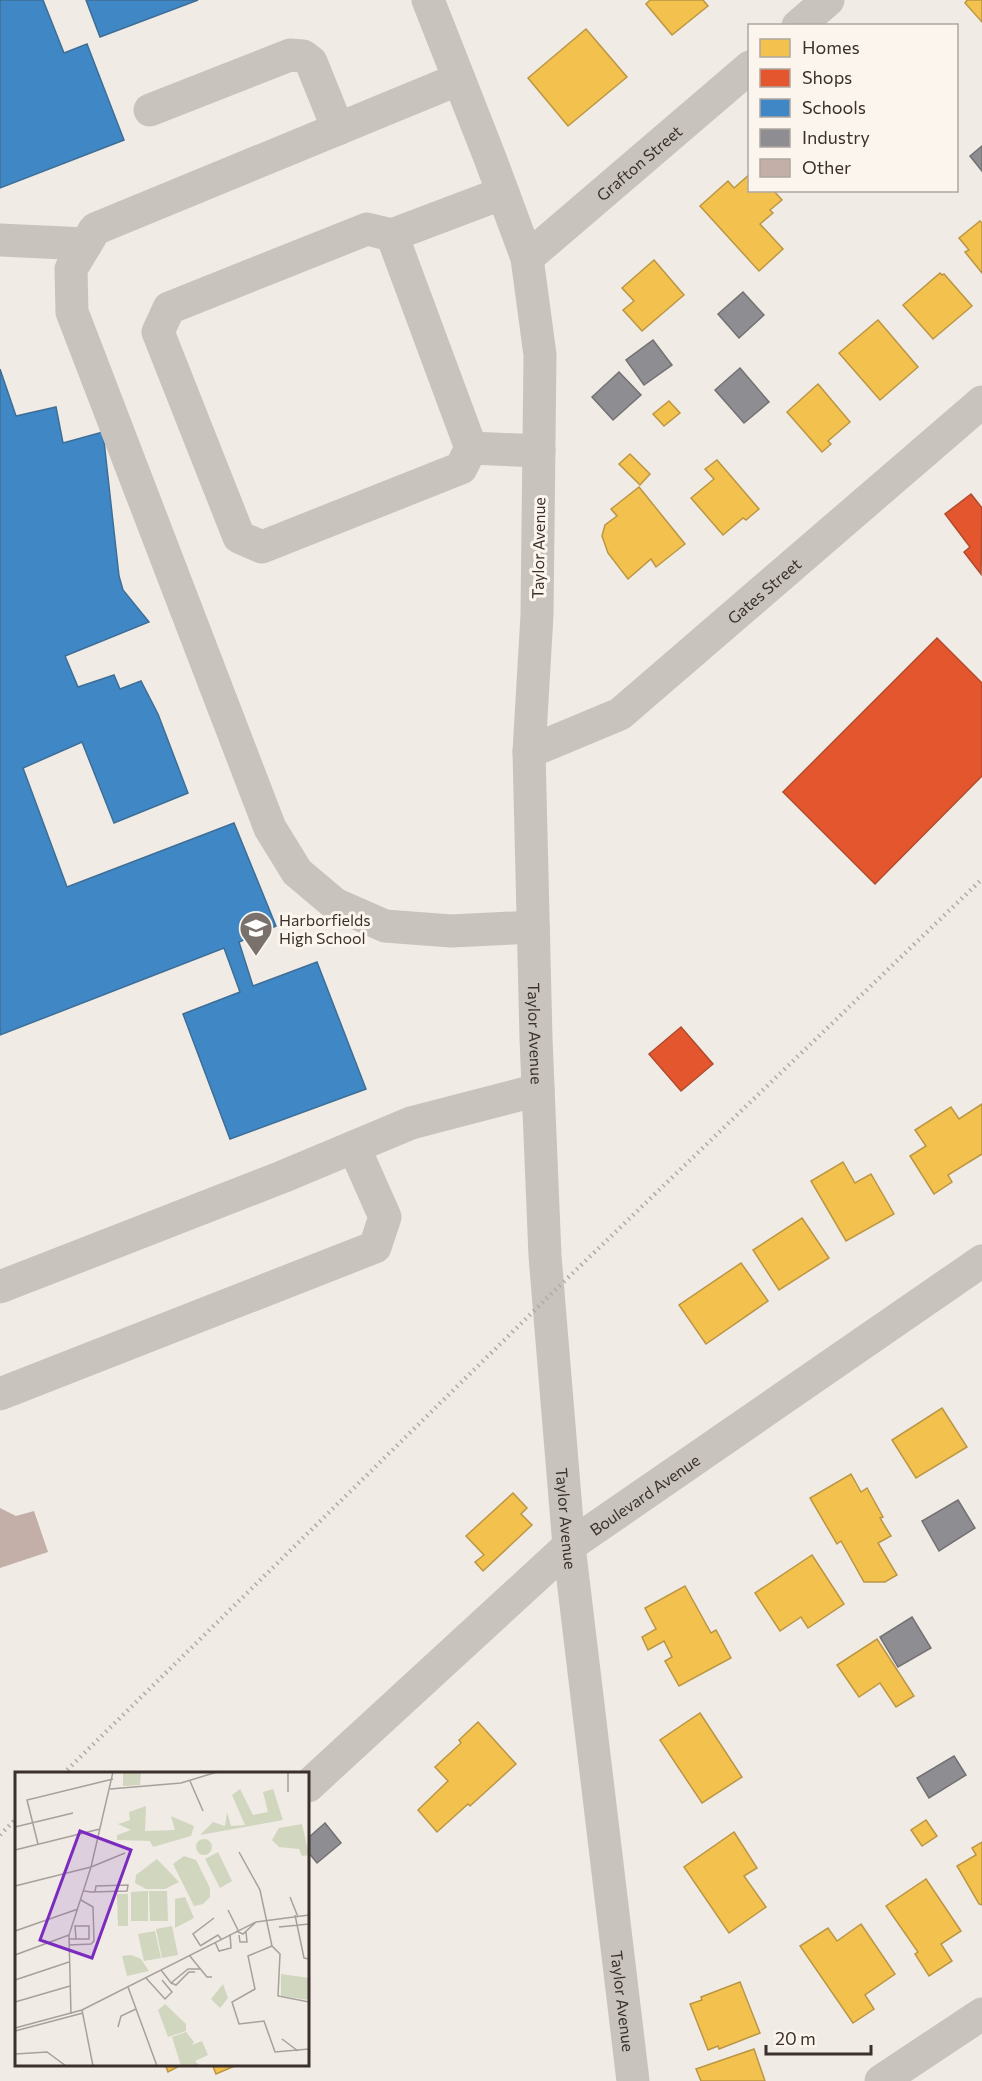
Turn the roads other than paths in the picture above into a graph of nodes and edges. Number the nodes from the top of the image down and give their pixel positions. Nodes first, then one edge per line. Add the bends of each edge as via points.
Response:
1 (428, 0) edge
2 (828, 0) edge
3 (800, 24) edge
4 (748, 69) edge
5 (459, 78) junction
6 (150, 110) dead end
7 (338, 129) junction
8 (503, 192) junction
9 (392, 235) junction
10 (0, 240) edge
11 (86, 244) junction
12 (527, 258) junction
13 (982, 402) edge
14 (471, 448) junction
15 (539, 451) junction
16 (529, 752) junction
17 (533, 927) junction
18 (538, 1090) junction
19 (354, 1147) junction
20 (982, 1261) edge
21 (0, 1287) edge
22 (0, 1394) edge
23 (569, 1546) junction
24 (309, 1785) edge
25 (982, 2014) edge
26 (633, 2081) edge
27 (881, 2081) edge

1 - 5 street, Taylor Avenue
2 - 3 street
4 - 12 street, Grafton Street
5 - 7 street
5 - 8 street, Taylor Avenue
6 - 7 street via 290,55 303,56 311,62
7 - 11 street via 95,229
8 - 9 street
8 - 12 street, Taylor Avenue
9 - 14 street
9 - 14 street via 367,229 169,308 158,333 239,537 262,547 461,468
10 - 11 street
11 - 17 street via 71,269 72,312 270,828 297,872 335,904 385,926 451,931
12 - 15 street, Taylor Avenue via 540,355
13 - 16 street, Gates Street via 620,714
14 - 15 street
15 - 16 street, Taylor Avenue via 537,615
16 - 17 street, Taylor Avenue
17 - 18 street, Taylor Avenue
18 - 19 street via 411,1123
18 - 23 street, Taylor Avenue via 545,1256
19 - 21 street
19 - 22 street via 385,1217 375,1247
20 - 23 street, Boulevard Avenue
23 - 24 street, Boulevard Avenue
23 - 26 street, Taylor Avenue
25 - 27 street

